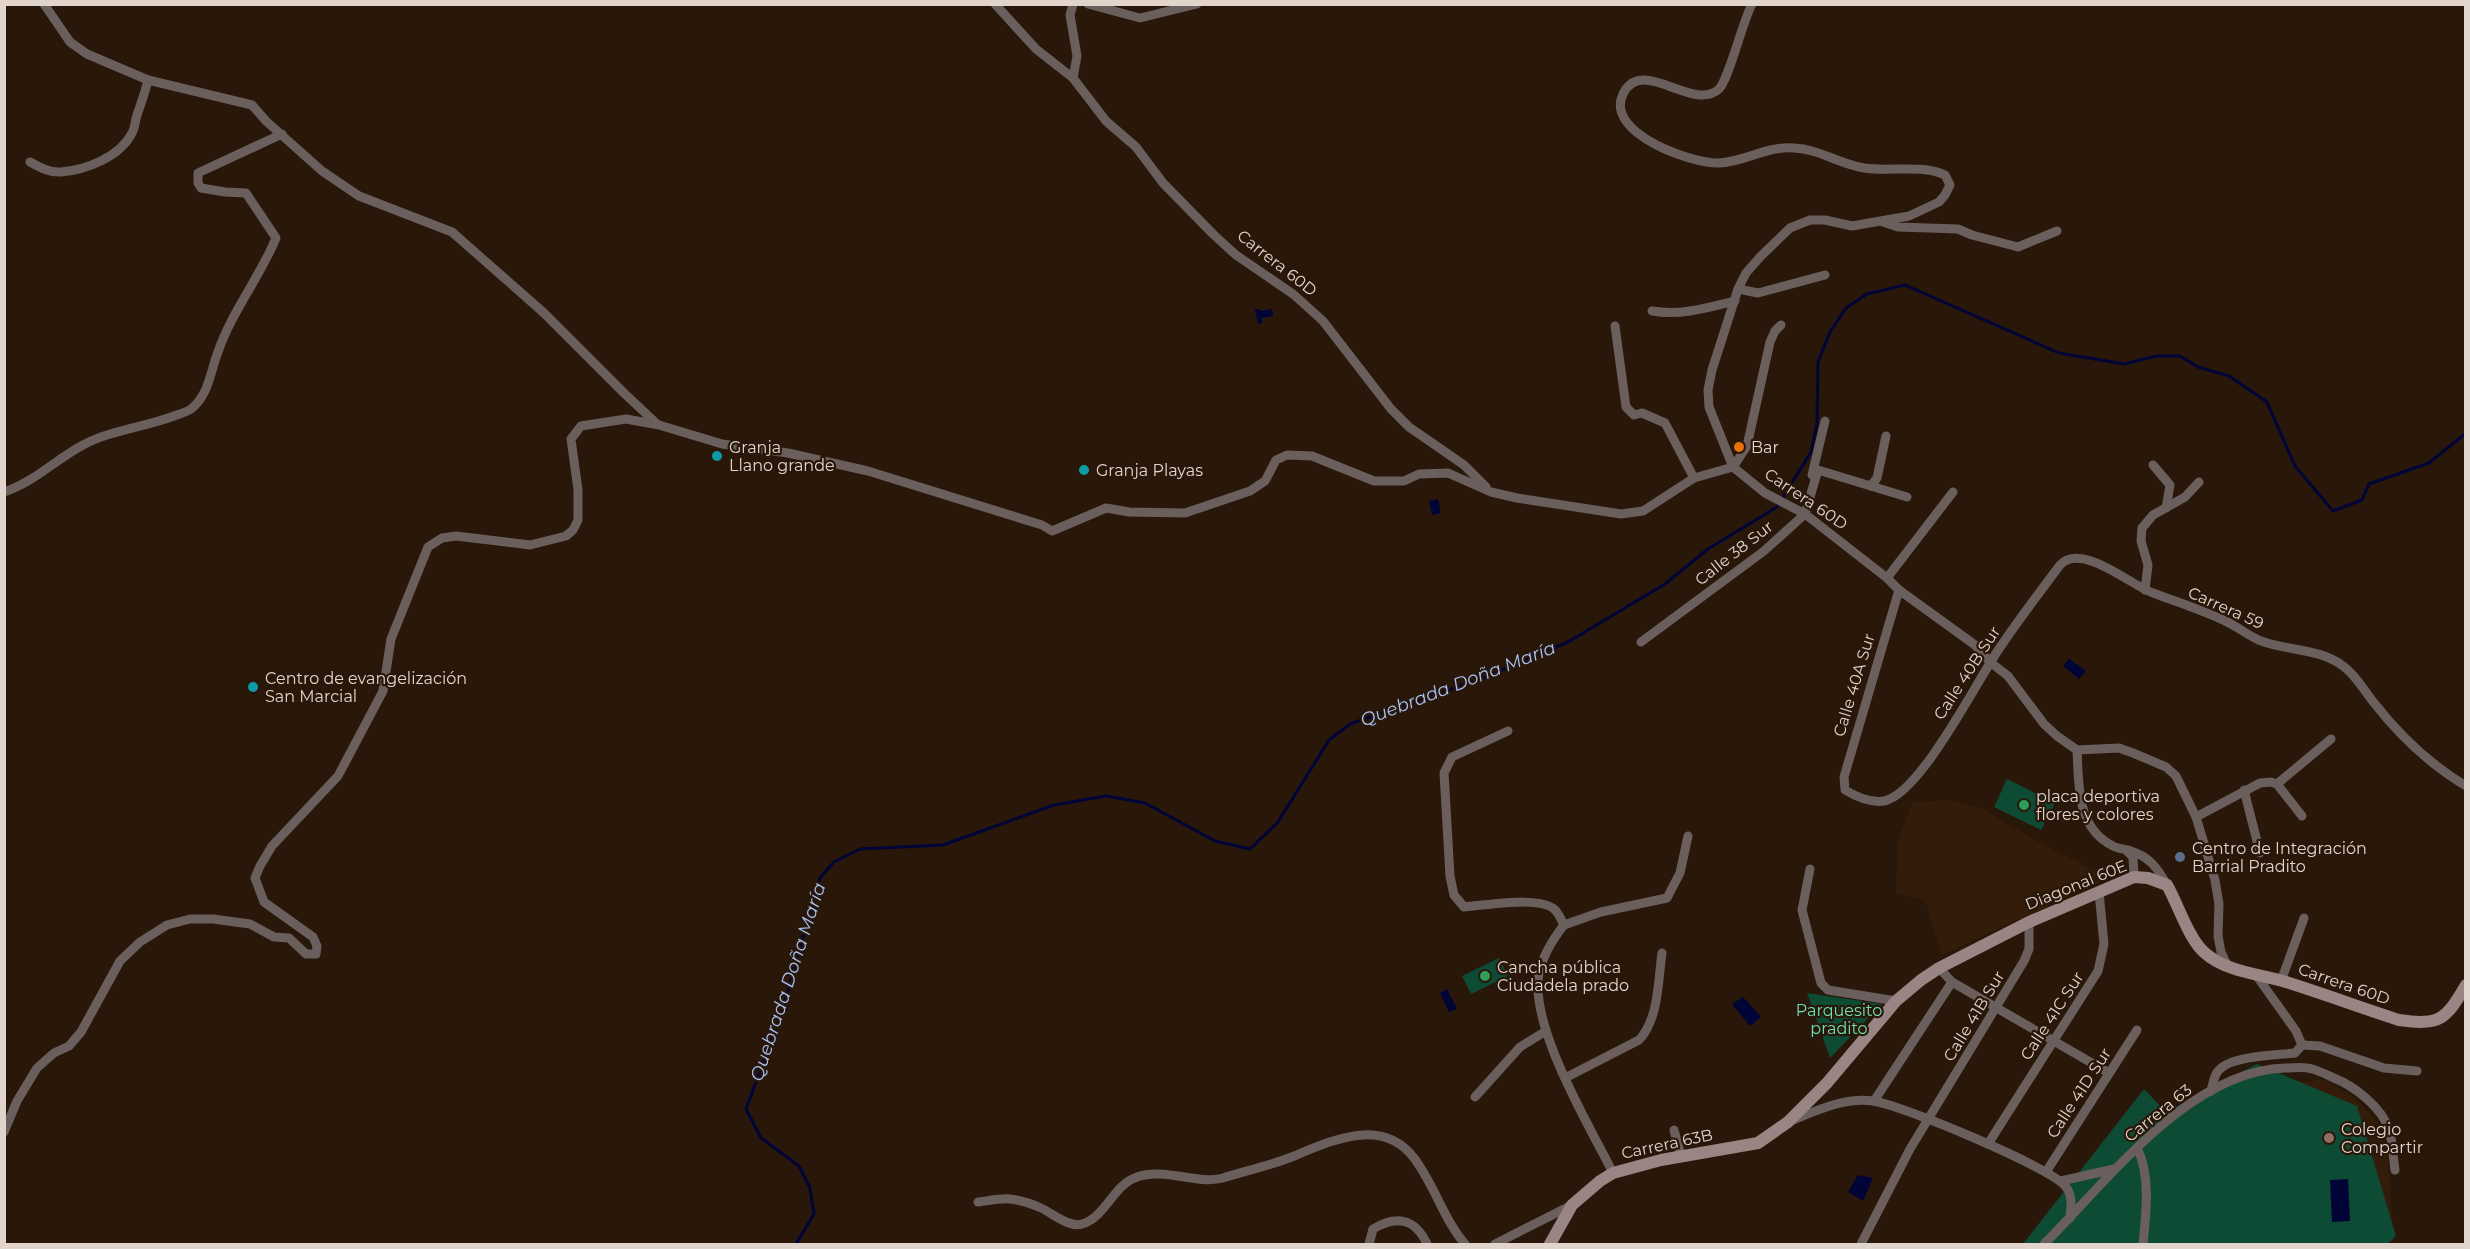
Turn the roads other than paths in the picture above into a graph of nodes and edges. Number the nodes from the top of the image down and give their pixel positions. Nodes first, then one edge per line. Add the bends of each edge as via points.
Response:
1 (44, 4) edge
2 (995, 4) edge
3 (1072, 4) edge
4 (1088, 4) edge
5 (1197, 4) edge
6 (1752, 4) edge
7 (1073, 78) junction
8 (148, 80) junction
9 (282, 134) junction
10 (30, 162) dead end
11 (1881, 222) junction
12 (2057, 231) dead end
13 (1825, 275) dead end
14 (1738, 290) junction
15 (1735, 301) junction
16 (1652, 311) dead end
17 (1781, 325) dead end
18 (1615, 326) dead end
19 (1825, 422) dead end
20 (659, 425) junction
21 (1886, 436) dead end
22 (2153, 465) dead end
23 (1733, 467) junction
24 (1694, 478) junction
25 (2199, 482) dead end
26 (1871, 486) junction
27 (4, 492) edge
28 (1491, 492) junction
29 (1953, 492) dead end
30 (1907, 497) dead end
31 (2166, 508) junction
32 (1801, 512) junction
33 (2073, 557) joint
34 (1887, 578) junction
35 (1899, 590) junction
36 (2145, 590) junction
37 (1641, 642) dead end
38 (1990, 663) junction
39 (1508, 731) dead end
40 (2331, 739) dead end
41 (2077, 750) junction
42 (2277, 784) junction
43 (2466, 786) edge
44 (2244, 790) junction
45 (1884, 801) joint
46 (2302, 816) dead end
47 (2196, 818) junction
48 (1688, 836) dead end
49 (2126, 849) junction
50 (2260, 853) dead end
51 (1810, 869) dead end
52 (2134, 877) junction
53 (2167, 885) junction
54 (2099, 892) junction
55 (2304, 918) dead end
56 (2029, 922) junction
57 (1564, 925) junction
58 (1662, 953) dead end
59 (2227, 965) junction
60 (1939, 968) junction
61 (2256, 975) junction
62 (2281, 981) junction
63 (1952, 982) junction
64 (2466, 985) edge
65 (1896, 1001) junction
66 (1998, 1008) junction
67 (2137, 1030) dead end
68 (1546, 1031) junction
69 (2055, 1041) junction
70 (2302, 1045) junction
71 (2417, 1071) dead end
72 (2109, 1073) junction
73 (1565, 1077) junction
74 (2211, 1091) junction
75 (1475, 1096) dead end
76 (1874, 1101) junction
77 (1929, 1119) junction
78 (1788, 1122) junction
79 (1674, 1130) dead end
80 (4, 1132) edge
81 (1988, 1144) junction
82 (2137, 1148) junction
83 (1681, 1156) junction
84 (2114, 1169) junction
85 (2395, 1170) dead end
86 (2046, 1172) junction
87 (1613, 1173) junction
88 (2061, 1181) junction
89 (978, 1202) dead end
90 (1572, 1205) junction
91 (2070, 1218) junction
92 (1550, 1244) edge
93 (1369, 1245) edge
94 (1427, 1245) edge
95 (1465, 1245) edge
96 (1495, 1245) edge
97 (1861, 1245) edge
98 (2044, 1245) edge
99 (2143, 1245) edge

1 - 8 street via 70,42 87,54
2 - 7 street, Carrera 60D via 1035,49
3 - 7 street via 1070,15 1077,56
4 - 5 street via 1140,18
6 - 11 street via 1720,87 1702,95 1651,80 1636,82 1622,98 1629,125 1647,140 1701,162 1722,163 1760,151 1792,148 1820,152 1861,167 1932,171 1948,178 1946,195 1935,204 1909,216
7 - 28 street, Carrera 60D via 1098,113 1136,147 1163,183 1214,235 1323,321 1391,409 1409,427 1464,465
8 - 9 street via 252,105
8 - 10 street via 132,133 108,157 61,172
9 - 20 street via 322,171 358,196 452,232 544,313
9 - 27 street via 198,173 201,188 246,193 276,238 241,300 218,351 206,391 190,409 83,445 22,486
11 - 12 street via 1898,227 1958,229 2018,247
11 - 14 street via 1852,226 1810,220 1790,228 1746,273
13 - 14 street via 1758,292
14 - 15 street
15 - 16 street via 1686,313
15 - 23 street via 1718,345 1708,390 1709,406
17 - 23 street via 1770,342 1746,446
18 - 24 street via 1626,407 1634,415 1642,413 1665,423
19 - 32 street
20 - 28 street via 722,444 788,453 868,471 1052,531 1106,508 1185,513 1250,491 1264,481 1276,460 1287,455 1311,456 1374,480 1404,480 1419,474 1448,472
20 - 80 street via 626,419 581,426 571,439 578,520 566,536 530,545 456,536 442,538 428,547 391,639 383,692 338,776 272,846 255,878 264,902 313,937 316,954 306,954 289,938 274,937 250,924 190,919 167,925 140,942 120,962 81,1032 69,1046 37,1068
21 - 26 street via 1877,478
22 - 31 street via 2170,485
23 - 24 street
23 - 32 street, Carrera 60D via 1765,493
24 - 28 street via 1643,512 1621,514
25 - 31 street via 2185,498
26 - 30 street
26 - 32 street via 1820,469
29 - 34 street
31 - 36 street via 2149,518 2141,532 2148,565
32 - 34 street, Carrera 60D
32 - 37 street, Calle 38 Sur via 1764,551
33 - 36 street, Carrera 59 via 2131,580
33 - 38 street, Calle 40B Sur via 2060,565
34 - 35 street, Carrera 60D
35 - 38 street, Carrera 60D via 1975,645
35 - 45 street, Calle 40A Sur via 1844,777 1845,790 1857,797
36 - 43 street, Carrera 59 via 2223,620 2260,640 2327,656 2342,664 2439,771
38 - 41 street, Carrera 60D via 2008,676 2044,724
38 - 45 street, Calle 40B Sur via 1924,768 1907,786
39 - 57 street via 1452,757 1444,773 1454,895 1464,907 1545,905 1553,908
40 - 42 street
41 - 47 street via 2119,748 2166,767 2176,776
41 - 49 street via 2084,815 2103,839
42 - 44 street via 2260,783
42 - 46 street
44 - 47 street
44 - 50 street
47 - 59 street via 2215,880 2220,904 2218,936
48 - 57 street via 1680,873 1667,898 1601,912
49 - 52 street via 2133,857
49 - 53 street via 2150,860
51 - 65 street via 1802,909 1821,983 1828,990
52 - 53 main road, Diagonal 60E
52 - 54 main road, Diagonal 60E
53 - 59 main road via 2204,953
54 - 56 main road, Diagonal 60E
54 - 69 street, Calle 41C Sur via 2102,960
55 - 62 street
56 - 60 main road, Diagonal 60E
56 - 66 street, Calle 41B Sur via 2025,961
57 - 68 street via 1551,943 1539,973 1537,1000
58 - 73 street via 1647,1032 1640,1040
59 - 61 main road, Carrera 60D
60 - 63 street
60 - 65 main road, Diagonal 60E
61 - 62 main road, Carrera 60D
61 - 70 street
62 - 64 main road, Carrera 60D via 2417,1023 2433,1021 2450,1012
63 - 66 street
63 - 76 street
65 - 78 main road, Carrera 63B via 1827,1083
66 - 69 street
66 - 77 street, Calle 41B Sur
67 - 72 street, Calle 41D Sur
68 - 73 street
68 - 75 street via 1520,1047
69 - 72 street
69 - 81 street, Calle 41C Sur
70 - 71 street via 2320,1046 2384,1068
70 - 74 street via 2295,1053 2220,1068
72 - 86 street, Calle 41D Sur
73 - 87 street
74 - 82 street, Carrera 63
74 - 85 street, Carrera 63 via 2266,1069 2310,1068 2342,1081 2364,1096 2389,1129
76 - 77 street
76 - 78 street via 1848,1101
77 - 81 street
77 - 97 street, Calle 41B Sur
78 - 83 main road, Carrera 63B via 1758,1143
79 - 83 street
81 - 86 street
82 - 84 street, Carrera 63
82 - 99 street via 2144,1161
83 - 87 main road, Carrera 63B
84 - 88 street, Carrera 63
84 - 91 street
86 - 88 street
87 - 90 main road, Carrera 63B
88 - 91 street via 2071,1196
89 - 95 street via 1009,1199 1082,1224 1093,1218 1118,1189 1137,1177 1164,1174 1219,1179 1347,1136 1367,1134 1386,1137 1413,1157
90 - 92 main road
90 - 96 street, Carrera 63B
91 - 98 street
93 - 94 street via 1373,1229 1390,1220 1403,1220 1418,1231

